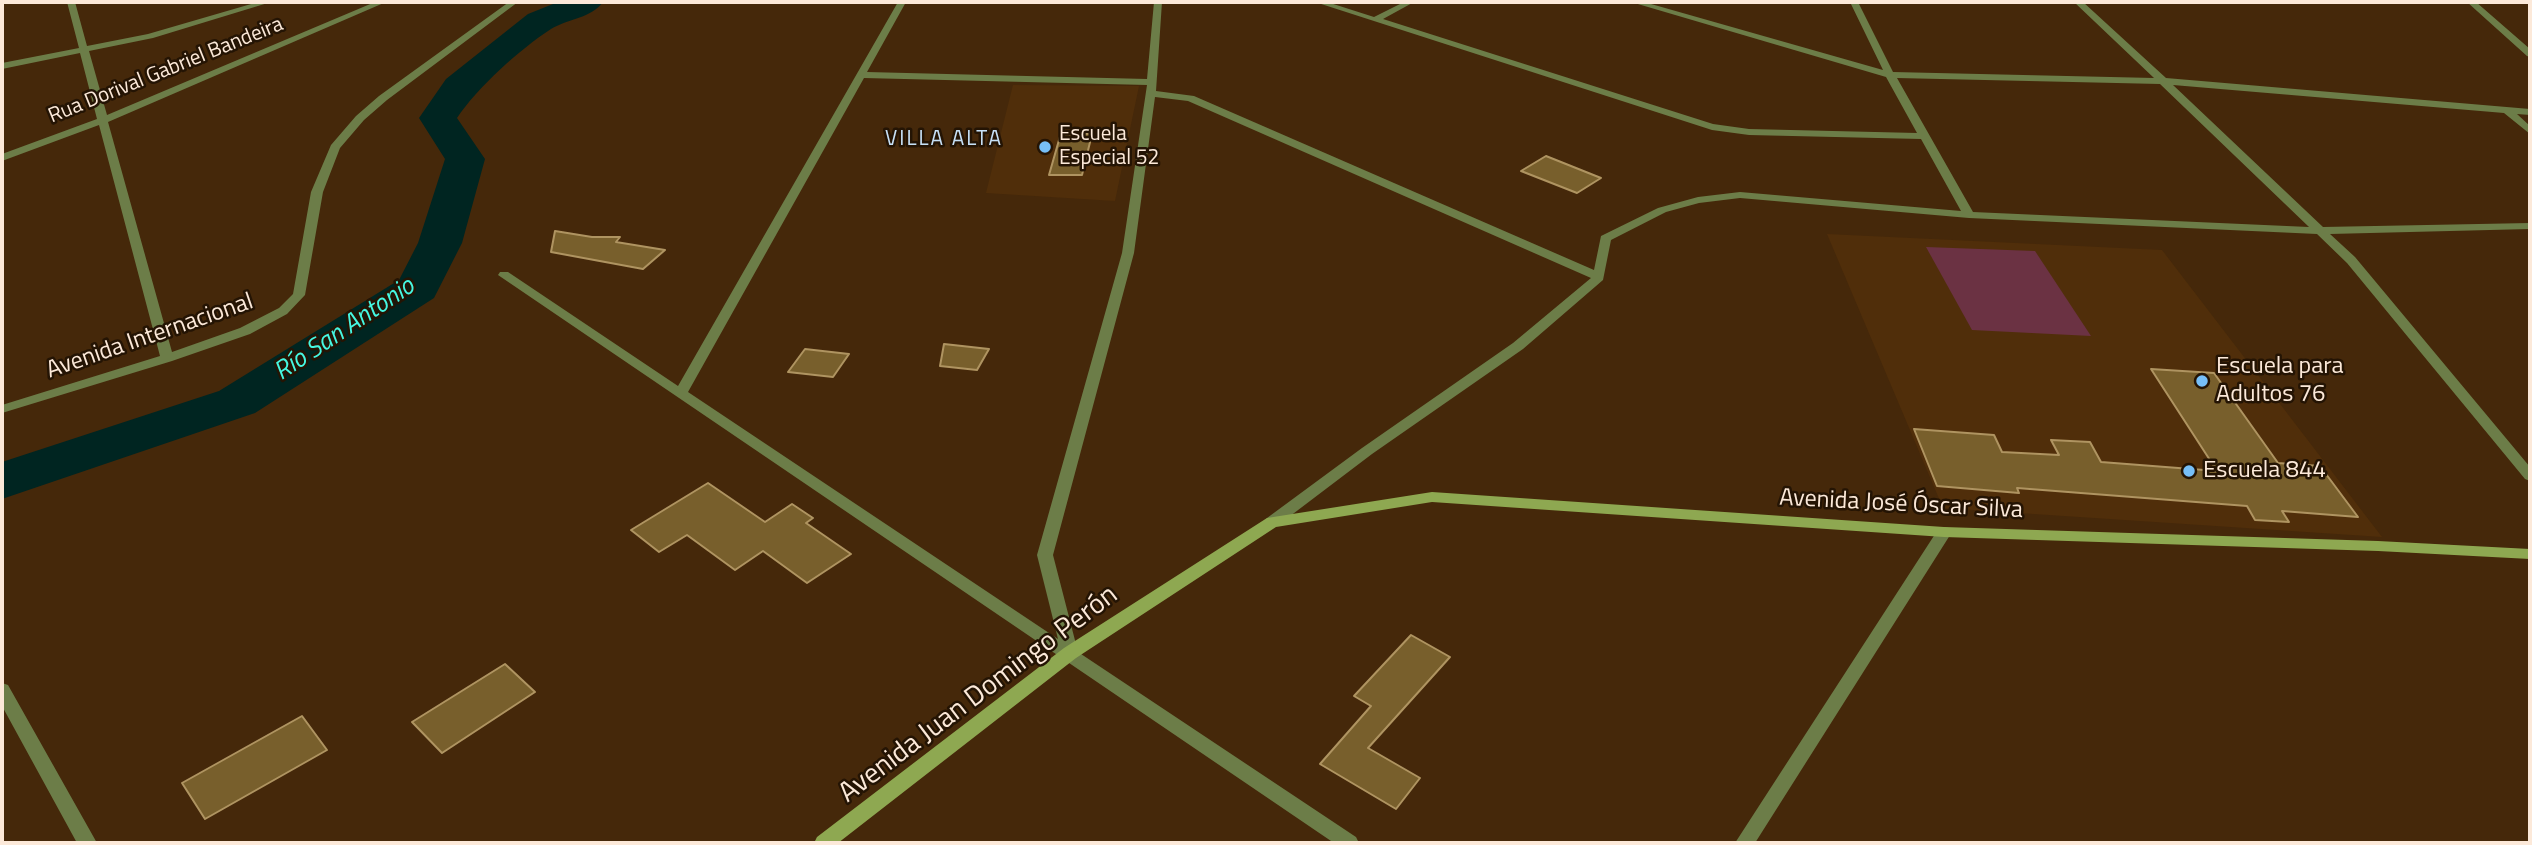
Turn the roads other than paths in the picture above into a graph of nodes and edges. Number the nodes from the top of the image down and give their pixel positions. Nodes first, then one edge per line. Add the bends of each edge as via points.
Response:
1 (71, 2) edge
2 (267, 2) edge
3 (382, 2) edge
4 (514, 2) edge
5 (902, 2) edge
6 (1158, 2) edge
7 (1319, 2) edge
8 (1410, 2) edge
9 (1635, 2) edge
10 (1854, 2) edge
11 (2078, 2) edge
12 (2471, 2) edge
13 (1375, 20) junction
14 (84, 50) junction
15 (2530, 54) edge
16 (2, 66) edge
17 (863, 75) junction
18 (1890, 75) junction
19 (2163, 81) junction
20 (1151, 87) junction
21 (2508, 111) junction
22 (2530, 112) edge
23 (104, 120) junction
24 (2530, 131) edge
25 (1924, 136) junction
26 (2, 158) edge
27 (1969, 215) junction
28 (2530, 226) edge
29 (2320, 231) junction
30 (504, 275) dead end
31 (1599, 277) junction
32 (167, 358) junction
33 (680, 394) junction
34 (2, 409) edge
35 (2530, 476) edge
36 (1272, 522) junction
37 (1944, 532) junction
38 (2530, 554) edge
39 (1070, 653) junction
40 (2, 691) edge
41 (87, 843) edge
42 (824, 843) edge
43 (1349, 843) edge
44 (1745, 843) edge

1 - 14 street
2 - 14 street via 175,30
3 - 23 street, Rua Dorival Gabriel Bandeira
4 - 32 street, Avenida Internacional via 383,98 335,147 317,192 299,295 284,311 245,331
5 - 17 street
6 - 20 street
7 - 13 street
8 - 13 street
9 - 18 street
10 - 18 street
11 - 19 street
12 - 15 street
13 - 25 street via 1712,127
14 - 16 street
14 - 23 street
17 - 20 street
17 - 33 street
18 - 19 street
18 - 25 street
19 - 21 street
19 - 29 street
20 - 31 street via 1190,98
20 - 39 street via 1128,253 1045,555
21 - 22 street
21 - 24 street
23 - 26 street, Rua Dorival Gabriel Bandeira
23 - 32 street
25 - 27 street
27 - 29 street
27 - 31 street via 1740,195 1698,200 1662,210 1605,238
28 - 29 street
29 - 35 street via 2351,260
30 - 33 street
31 - 36 street via 1518,346
32 - 34 street, Avenida Internacional
33 - 39 street
36 - 37 main road, Avenida José Óscar Silva via 1432,497
36 - 39 main road, Avenida Juan Domingo Perón
37 - 38 main road, Avenida José Óscar Silva
37 - 44 street
39 - 42 main road, Avenida Juan Domingo Perón
39 - 43 street
40 - 41 street

